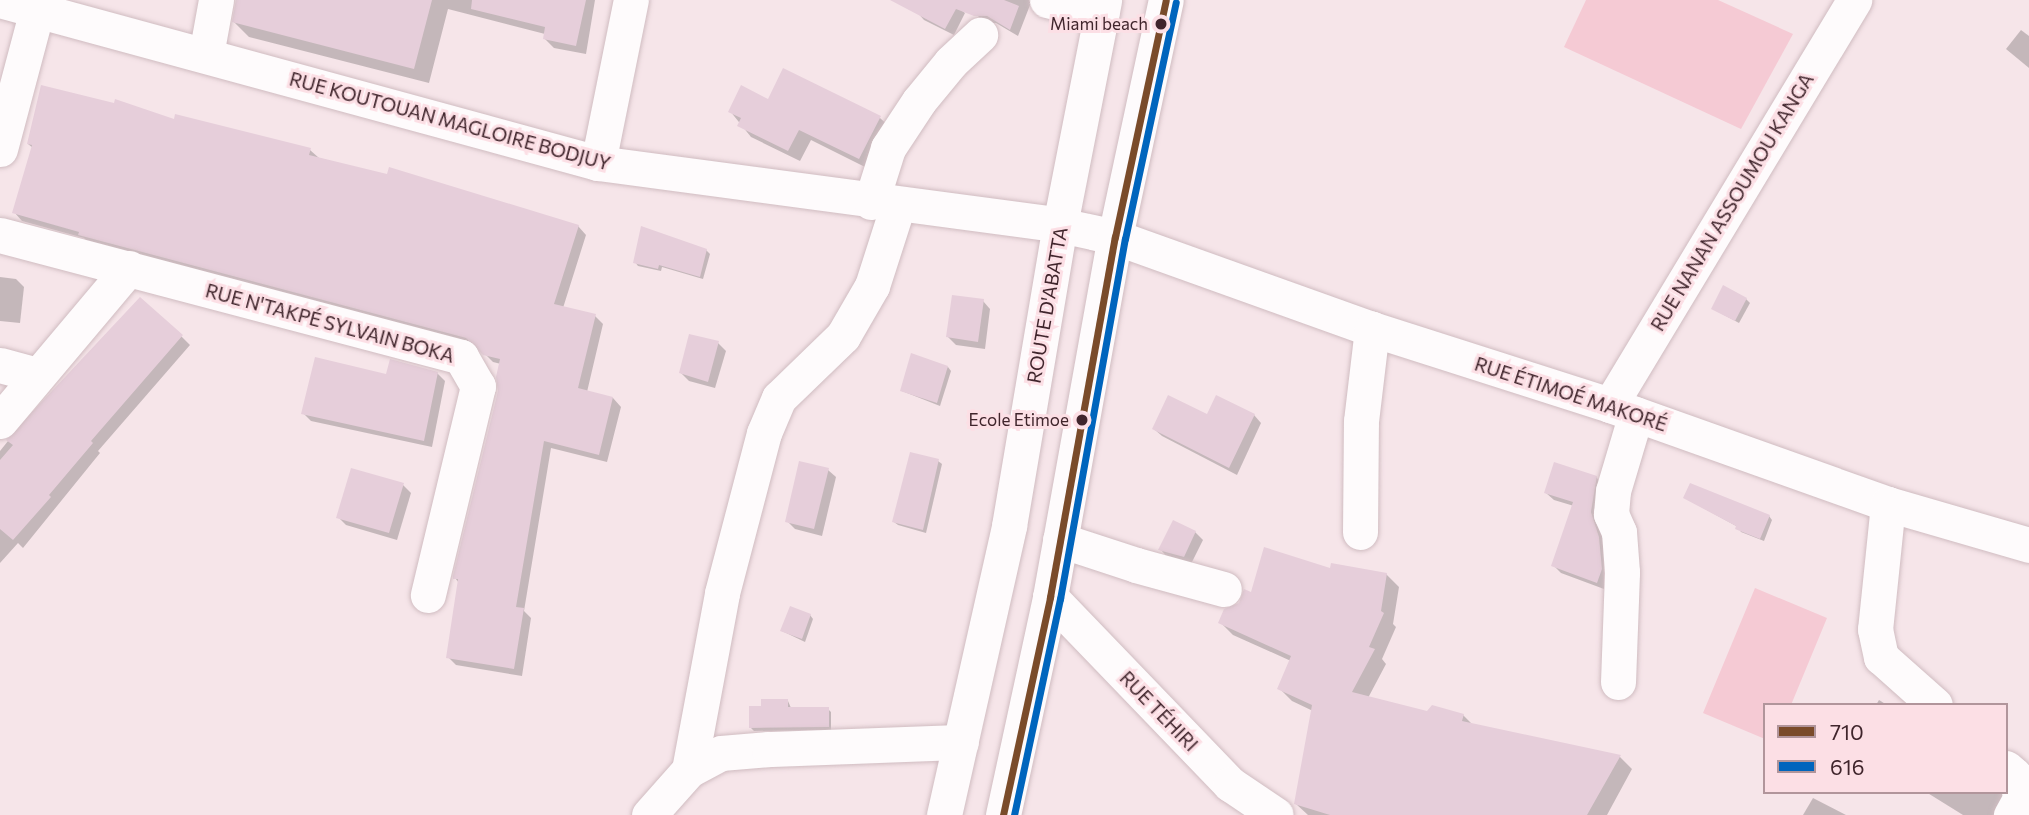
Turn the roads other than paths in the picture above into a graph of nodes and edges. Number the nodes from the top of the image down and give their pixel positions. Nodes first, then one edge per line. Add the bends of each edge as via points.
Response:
1 (0, 0) edge
2 (216, 0) edge
3 (631, 0) edge
4 (1047, 0) edge
5 (1166, 0) edge
6 (1854, 0) edge
7 (1102, 7) edge
8 (37, 9) junction
9 (980, 35) dead end
10 (205, 55) junction
11 (0, 149) edge
12 (598, 163) junction
13 (884, 203) junction
14 (1060, 225) junction
15 (0, 235) edge
16 (1115, 237) junction
17 (128, 268) junction
18 (1372, 329) junction
19 (0, 365) edge
20 (38, 375) junction
21 (1623, 410) junction
22 (0, 421) edge
23 (1888, 504) junction
24 (1360, 533) dead end
25 (1060, 540) junction
26 (2029, 545) edge
27 (1224, 589) dead end
28 (428, 595) dead end
29 (1050, 597) junction
30 (1618, 682) dead end
31 (1933, 703) edge
32 (961, 742) junction
33 (689, 770) junction
34 (2008, 770) edge
35 (649, 815) edge
36 (944, 815) edge
37 (1003, 815) edge
38 (1276, 815) edge
39 (2011, 815) edge

1 - 8 street, RUE KOUTOUAN MAGLOIRE BODJUY
2 - 10 street
3 - 12 street
4 - 7 street
5 - 16 street
6 - 21 street, RUE NANAN ASSOUMOU KANGA
7 - 14 street, ROUTE D'ABATTA
8 - 10 street, RUE KOUTOUAN MAGLOIRE BODJUY
8 - 11 street
9 - 13 street via 919,101 888,148
10 - 12 street, RUE KOUTOUAN MAGLOIRE BODJUY
12 - 13 street, RUE KOUTOUAN MAGLOIRE BODJUY
13 - 14 street, RUE KOUTOUAN MAGLOIRE BODJUY
13 - 33 street via 872,286 844,336 779,397 764,433 722,593
14 - 16 street, RUE KOUTOUAN MAGLOIRE BODJUY
14 - 32 street, ROUTE D'ABATTA via 1009,526
15 - 17 street, RUE N'TAKPÉ SYLVAIN BOKA
16 - 18 street, RUE ÉTIMOÉ MAKORÉ
16 - 25 street
17 - 20 street
17 - 28 street, RUE N'TAKPÉ SYLVAIN BOKA via 461,357 478,386
18 - 21 street, RUE ÉTIMOÉ MAKORÉ
18 - 24 street via 1361,421
19 - 20 street
20 - 22 street
21 - 23 street, RUE ÉTIMOÉ MAKORÉ
21 - 30 street, RUE NANAN ASSOUMOU KANGA via 1611,514 1619,532 1622,572
23 - 26 street, RUE ÉTIMOÉ MAKORÉ
23 - 31 street via 1875,629 1881,657
25 - 27 street
25 - 29 street
29 - 37 street
29 - 38 street, RUE TÉHIRI via 1230,784
32 - 33 street via 721,753
32 - 36 street, ROUTE D'ABATTA
33 - 35 street
34 - 39 street via 2021,797

